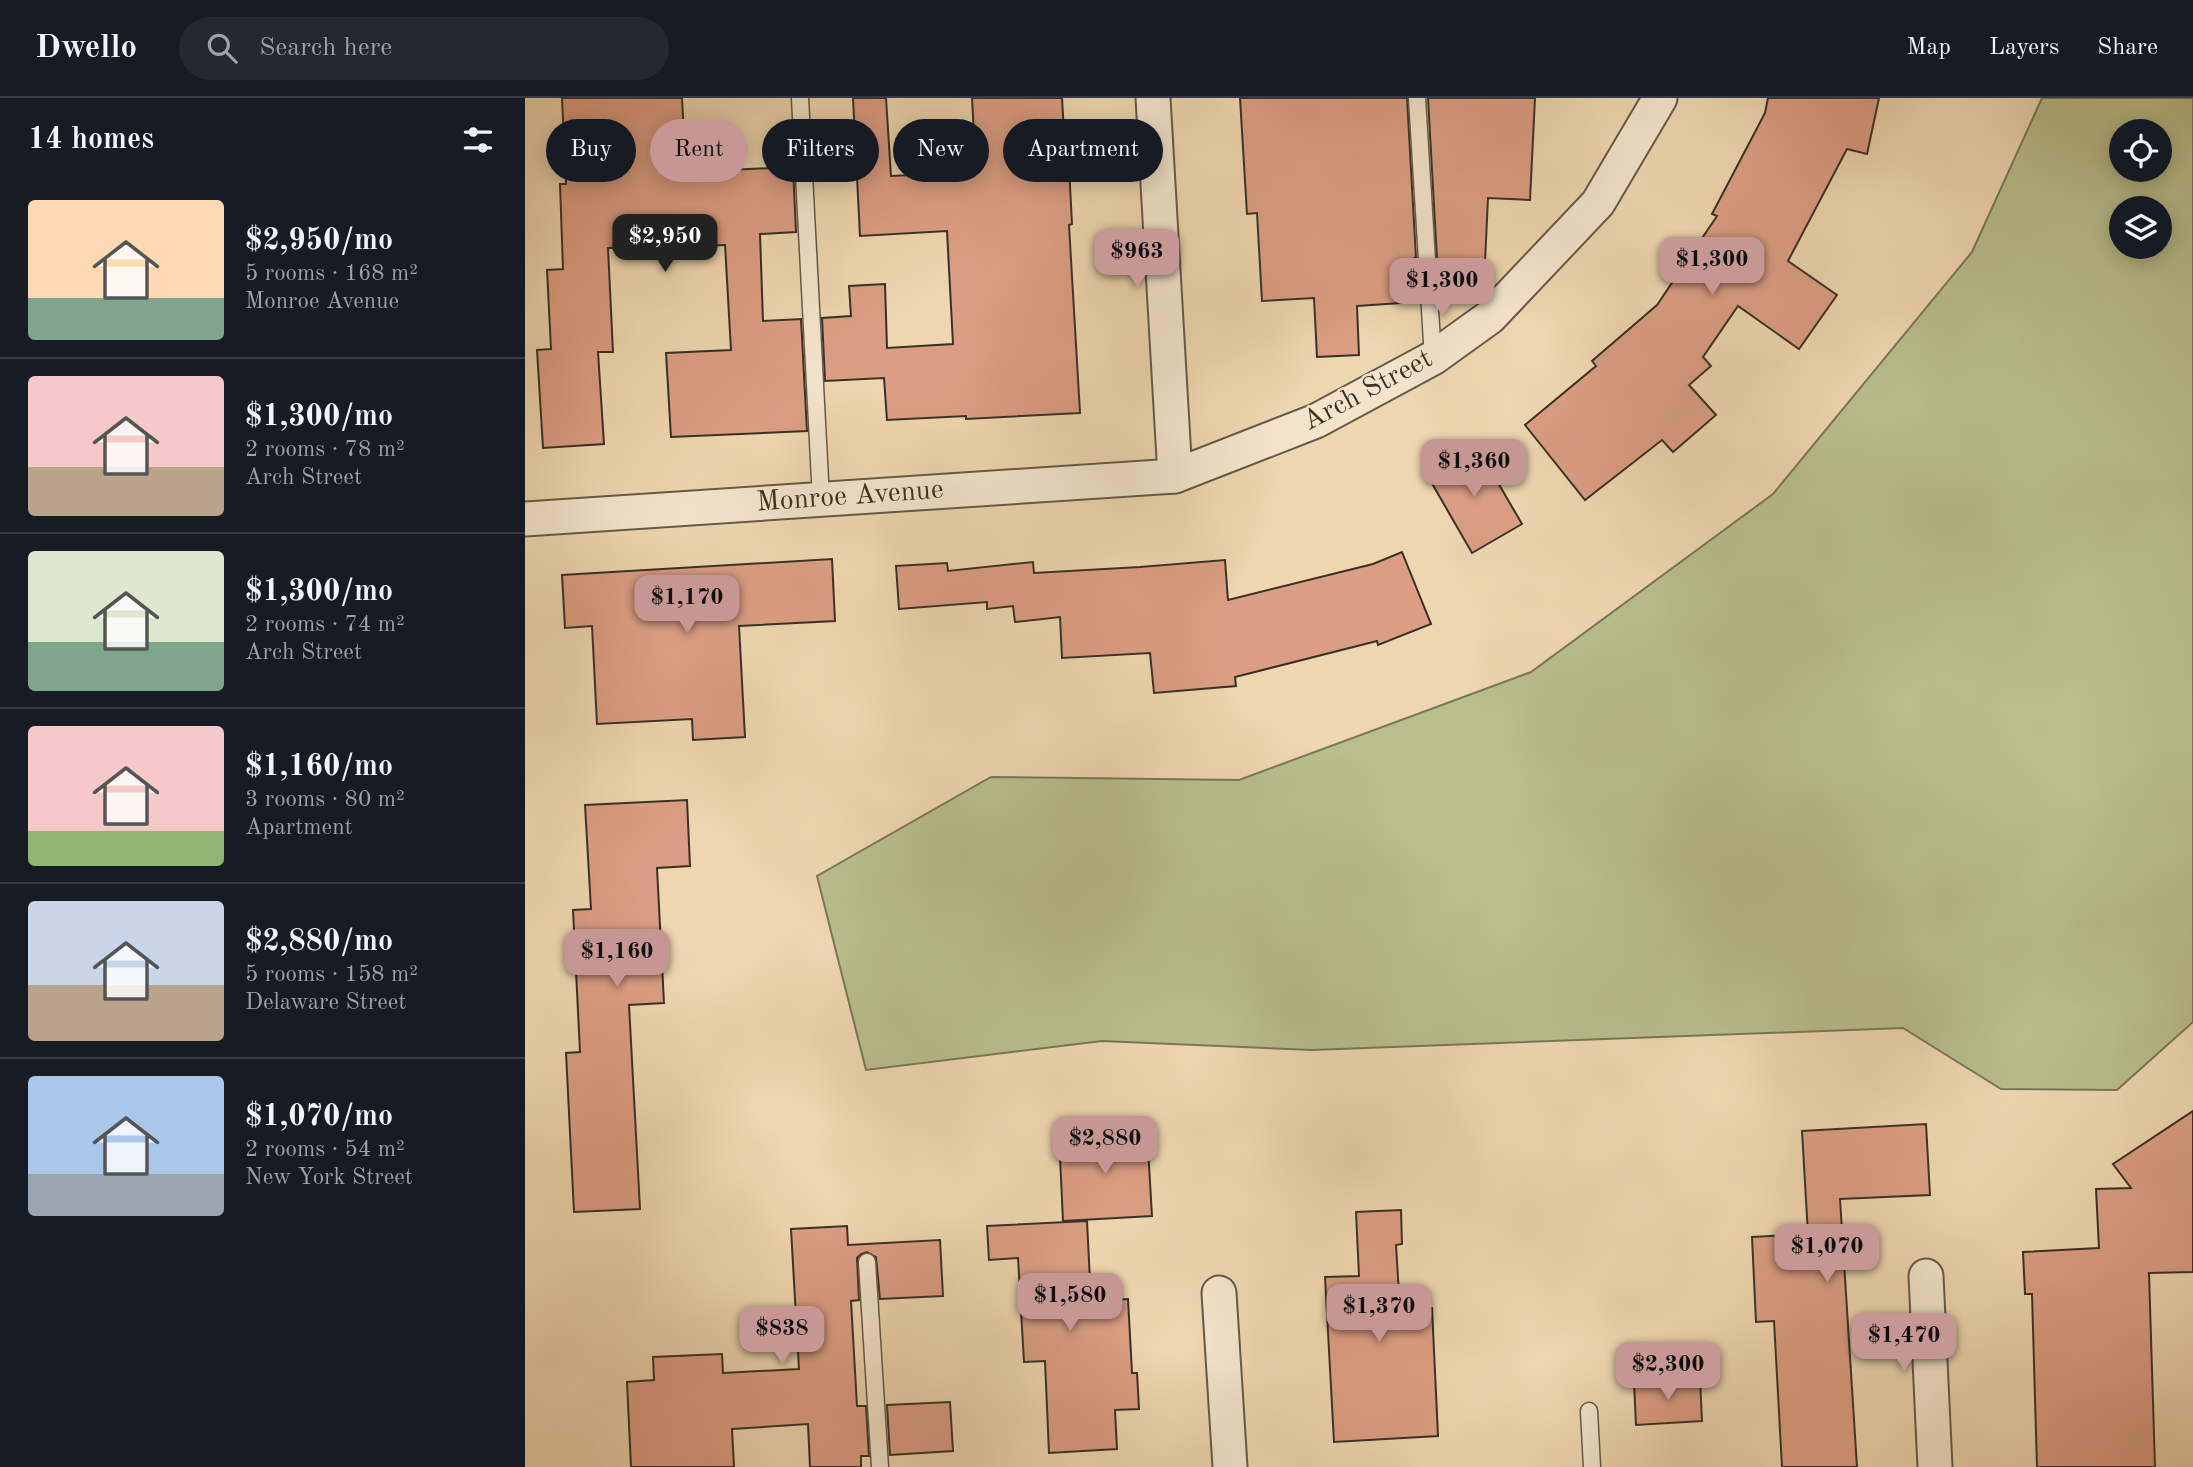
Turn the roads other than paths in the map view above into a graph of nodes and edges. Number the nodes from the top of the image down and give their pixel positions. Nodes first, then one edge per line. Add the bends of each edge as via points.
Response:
1 (800, 98) edge
2 (1153, 98) edge
3 (1417, 98) edge
4 (1660, 98) edge
5 (1433, 358) junction
6 (1175, 476) junction
7 (821, 499) junction
8 (525, 519) edge
9 (867, 1262) dead end
10 (1926, 1276) dead end
11 (1219, 1293) dead end
12 (1589, 1411) dead end
13 (880, 1467) edge
14 (1230, 1467) edge
15 (1592, 1467) edge
16 (1935, 1467) edge

1 - 7 lane
2 - 6 street
3 - 5 lane
4 - 5 street, Arch Street via 1598,203 1490,317
5 - 6 street, Arch Street via 1316,421
6 - 7 street, Monroe Avenue
7 - 8 street, Monroe Avenue
9 - 13 lane
10 - 16 street
11 - 14 street
12 - 15 lane

